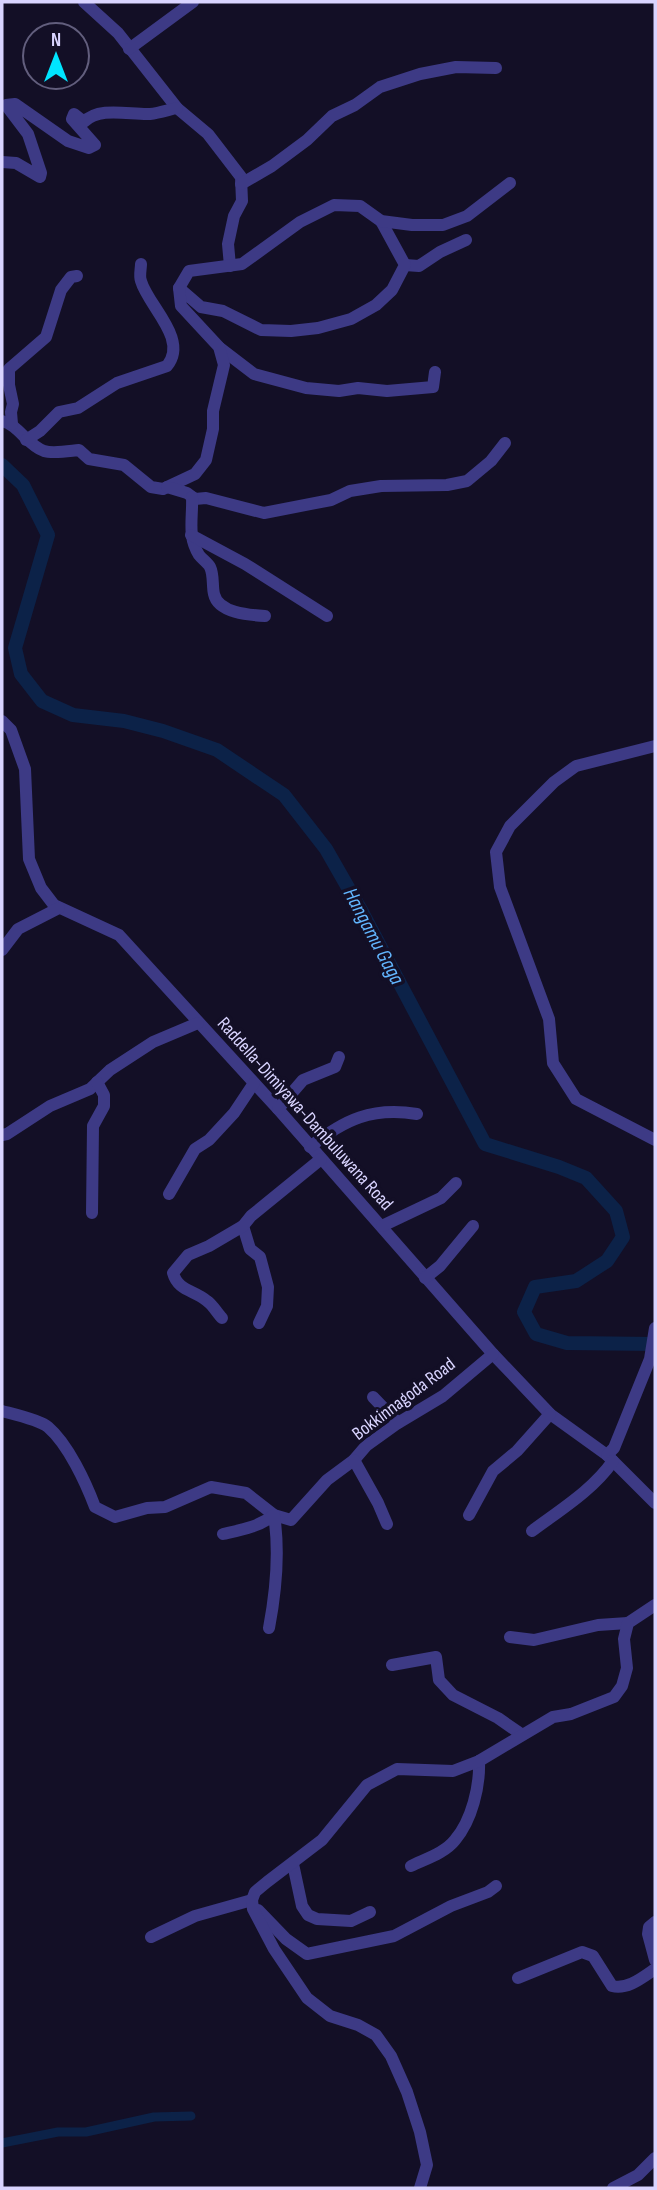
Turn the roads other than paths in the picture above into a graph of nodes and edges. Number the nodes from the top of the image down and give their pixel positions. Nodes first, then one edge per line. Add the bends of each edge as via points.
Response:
1 (84, 2) edge
2 (193, 2) edge
3 (129, 49) junction
4 (496, 68) dead end
5 (177, 108) junction
6 (2, 162) edge
7 (510, 183) dead end
8 (241, 184) junction
9 (381, 221) junction
10 (466, 240) dead end
11 (141, 264) dead end
12 (405, 265) junction
13 (230, 266) junction
14 (77, 276) dead end
15 (178, 289) junction
16 (219, 347) junction
17 (435, 372) dead end
18 (7, 422) edge
19 (26, 440) junction
20 (505, 443) dead end
21 (167, 487) junction
22 (192, 497) junction
23 (191, 535) junction
24 (327, 616) dead end
25 (265, 617) dead end
26 (2, 721) edge
27 (655, 746) edge
28 (59, 908) junction
29 (2, 950) edge
30 (198, 1023) junction
31 (339, 1057) dead end
32 (97, 1082) junction
33 (254, 1083) junction
34 (278, 1110) junction
35 (417, 1114) dead end
36 (4, 1134) edge
37 (655, 1140) edge
38 (310, 1147) junction
39 (321, 1159) junction
40 (456, 1183) dead end
41 (169, 1194) dead end
42 (92, 1213) dead end
43 (243, 1226) junction
44 (382, 1226) junction
45 (473, 1226) dead end
46 (425, 1278) junction
47 (222, 1318) dead end
48 (259, 1323) dead end
49 (655, 1328) edge
50 (493, 1354) junction
51 (373, 1397) dead end
52 (2, 1411) edge
53 (551, 1414) junction
54 (398, 1423) junction
55 (610, 1458) junction
56 (354, 1460) junction
57 (655, 1503) edge
58 (274, 1515) junction
59 (469, 1515) dead end
60 (387, 1524) dead end
61 (532, 1531) dead end
62 (223, 1534) dead end
63 (655, 1605) edge
64 (628, 1623) junction
65 (269, 1628) dead end
66 (510, 1637) dead end
67 (392, 1665) dead end
68 (521, 1734) junction
69 (479, 1760) junction
70 (293, 1864) junction
71 (411, 1866) dead end
72 (496, 1886) dead end
73 (252, 1902) junction
74 (370, 1912) dead end
75 (655, 1922) edge
76 (151, 1937) dead end
77 (655, 1961) edge
78 (655, 1969) edge
79 (519, 1978) dead end
80 (655, 2158) edge
81 (420, 2188) edge
82 (613, 2188) edge

1 - 3 street
2 - 3 street
3 - 5 street
4 - 8 street via 456,67 380,87 332,116 306,141
5 - 6 street via 152,114 100,114 84,122 74,114 72,119 94,145 89,148 68,141 15,104 6,105 28,134 40,177 16,163
5 - 8 street via 208,134 241,177
7 - 9 street via 467,216 443,225
8 - 13 street via 242,201 228,244
9 - 12 street
9 - 13 street via 360,206 334,205 300,222 242,264
10 - 12 street via 419,265
11 - 19 street via 140,280 169,329 173,359 167,366 117,383 78,408 59,412
12 - 15 street via 392,290 376,305 351,319 291,331 261,330 223,311 201,307
13 - 15 street via 190,271
14 - 18 street via 61,290 46,337 9,369 13,404
15 - 16 street via 181,306
16 - 17 street via 254,374 328,390 433,387
16 - 21 street via 224,365 206,460 195,474
18 - 19 street
19 - 21 street via 45,452 79,450 89,459 124,465 151,487
20 - 22 street via 475,475 457,483 381,486 264,513
21 - 22 street
22 - 23 street
23 - 24 street
23 - 25 street via 211,568 214,598 220,606
26 - 28 street, Raddella-Dimiyawa-Dambuluwana Road via 11,730 25,769 29,859 41,888
27 - 37 street via 576,766 510,826 496,852 500,887 549,1019 553,1063 576,1099
28 - 29 street via 18,929
28 - 30 street, Raddella-Dimiyawa-Dambuluwana Road via 119,934
30 - 32 street via 153,1042
30 - 33 street, Raddella-Dimiyawa-Dambuluwana Road
31 - 34 street via 335,1068 303,1080
32 - 36 street
32 - 42 street via 104,1107 93,1126
33 - 34 street, Raddella-Dimiyawa-Dambuluwana Road
33 - 41 street via 234,1113 195,1149
34 - 38 street, Raddella-Dimiyawa-Dambuluwana Road
35 - 38 street via 391,1110 357,1118 332,1129
38 - 39 street, Raddella-Dimiyawa-Dambuluwana Road
39 - 43 street
39 - 44 street, Raddella-Dimiyawa-Dambuluwana Road
40 - 44 street via 441,1198
43 - 47 street via 188,1255 173,1273 180,1287 207,1300
43 - 48 street via 250,1249 260,1257 268,1287 267,1306
44 - 46 street, Raddella-Dimiyawa-Dambuluwana Road
45 - 46 street
46 - 50 street, Raddella-Dimiyawa-Dambuluwana Road
49 - 55 street via 649,1359
50 - 53 street, Raddella-Dimiyawa-Dambuluwana Road
50 - 54 street, Bokkinnagoda Road via 443,1396
51 - 54 street
52 - 58 street via 47,1425 70,1456 95,1507 116,1517 165,1507 211,1487 246,1493
53 - 55 street, Raddella-Dimiyawa-Dambuluwana Road
53 - 59 street via 493,1471
54 - 56 street, Bokkinnagoda Road
55 - 57 street, Raddella-Dimiyawa-Dambuluwana Road
55 - 61 street via 603,1475
56 - 58 street, Bokkinnagoda Road via 327,1480 292,1520
56 - 60 street
58 - 62 street via 248,1529
58 - 65 street via 276,1590
63 - 64 street
64 - 66 street via 534,1640
64 - 68 street via 624,1639 627,1668 614,1697 553,1717
67 - 68 street via 436,1657 439,1680 453,1695
68 - 69 street
69 - 70 street via 453,1771 397,1769 367,1785 322,1840
69 - 71 street via 480,1780 455,1841
70 - 73 street via 255,1892
70 - 74 street via 308,1915 351,1921
72 - 73 street via 394,1936 307,1954 286,1939
73 - 76 street via 195,1916
73 - 81 street via 274,1949 307,1998 330,2016 376,2035 391,2056 420,2133 427,2165
75 - 77 street via 648,1934
78 - 79 street via 634,1982 612,1986 593,1956 582,1952
80 - 82 street via 638,2175

